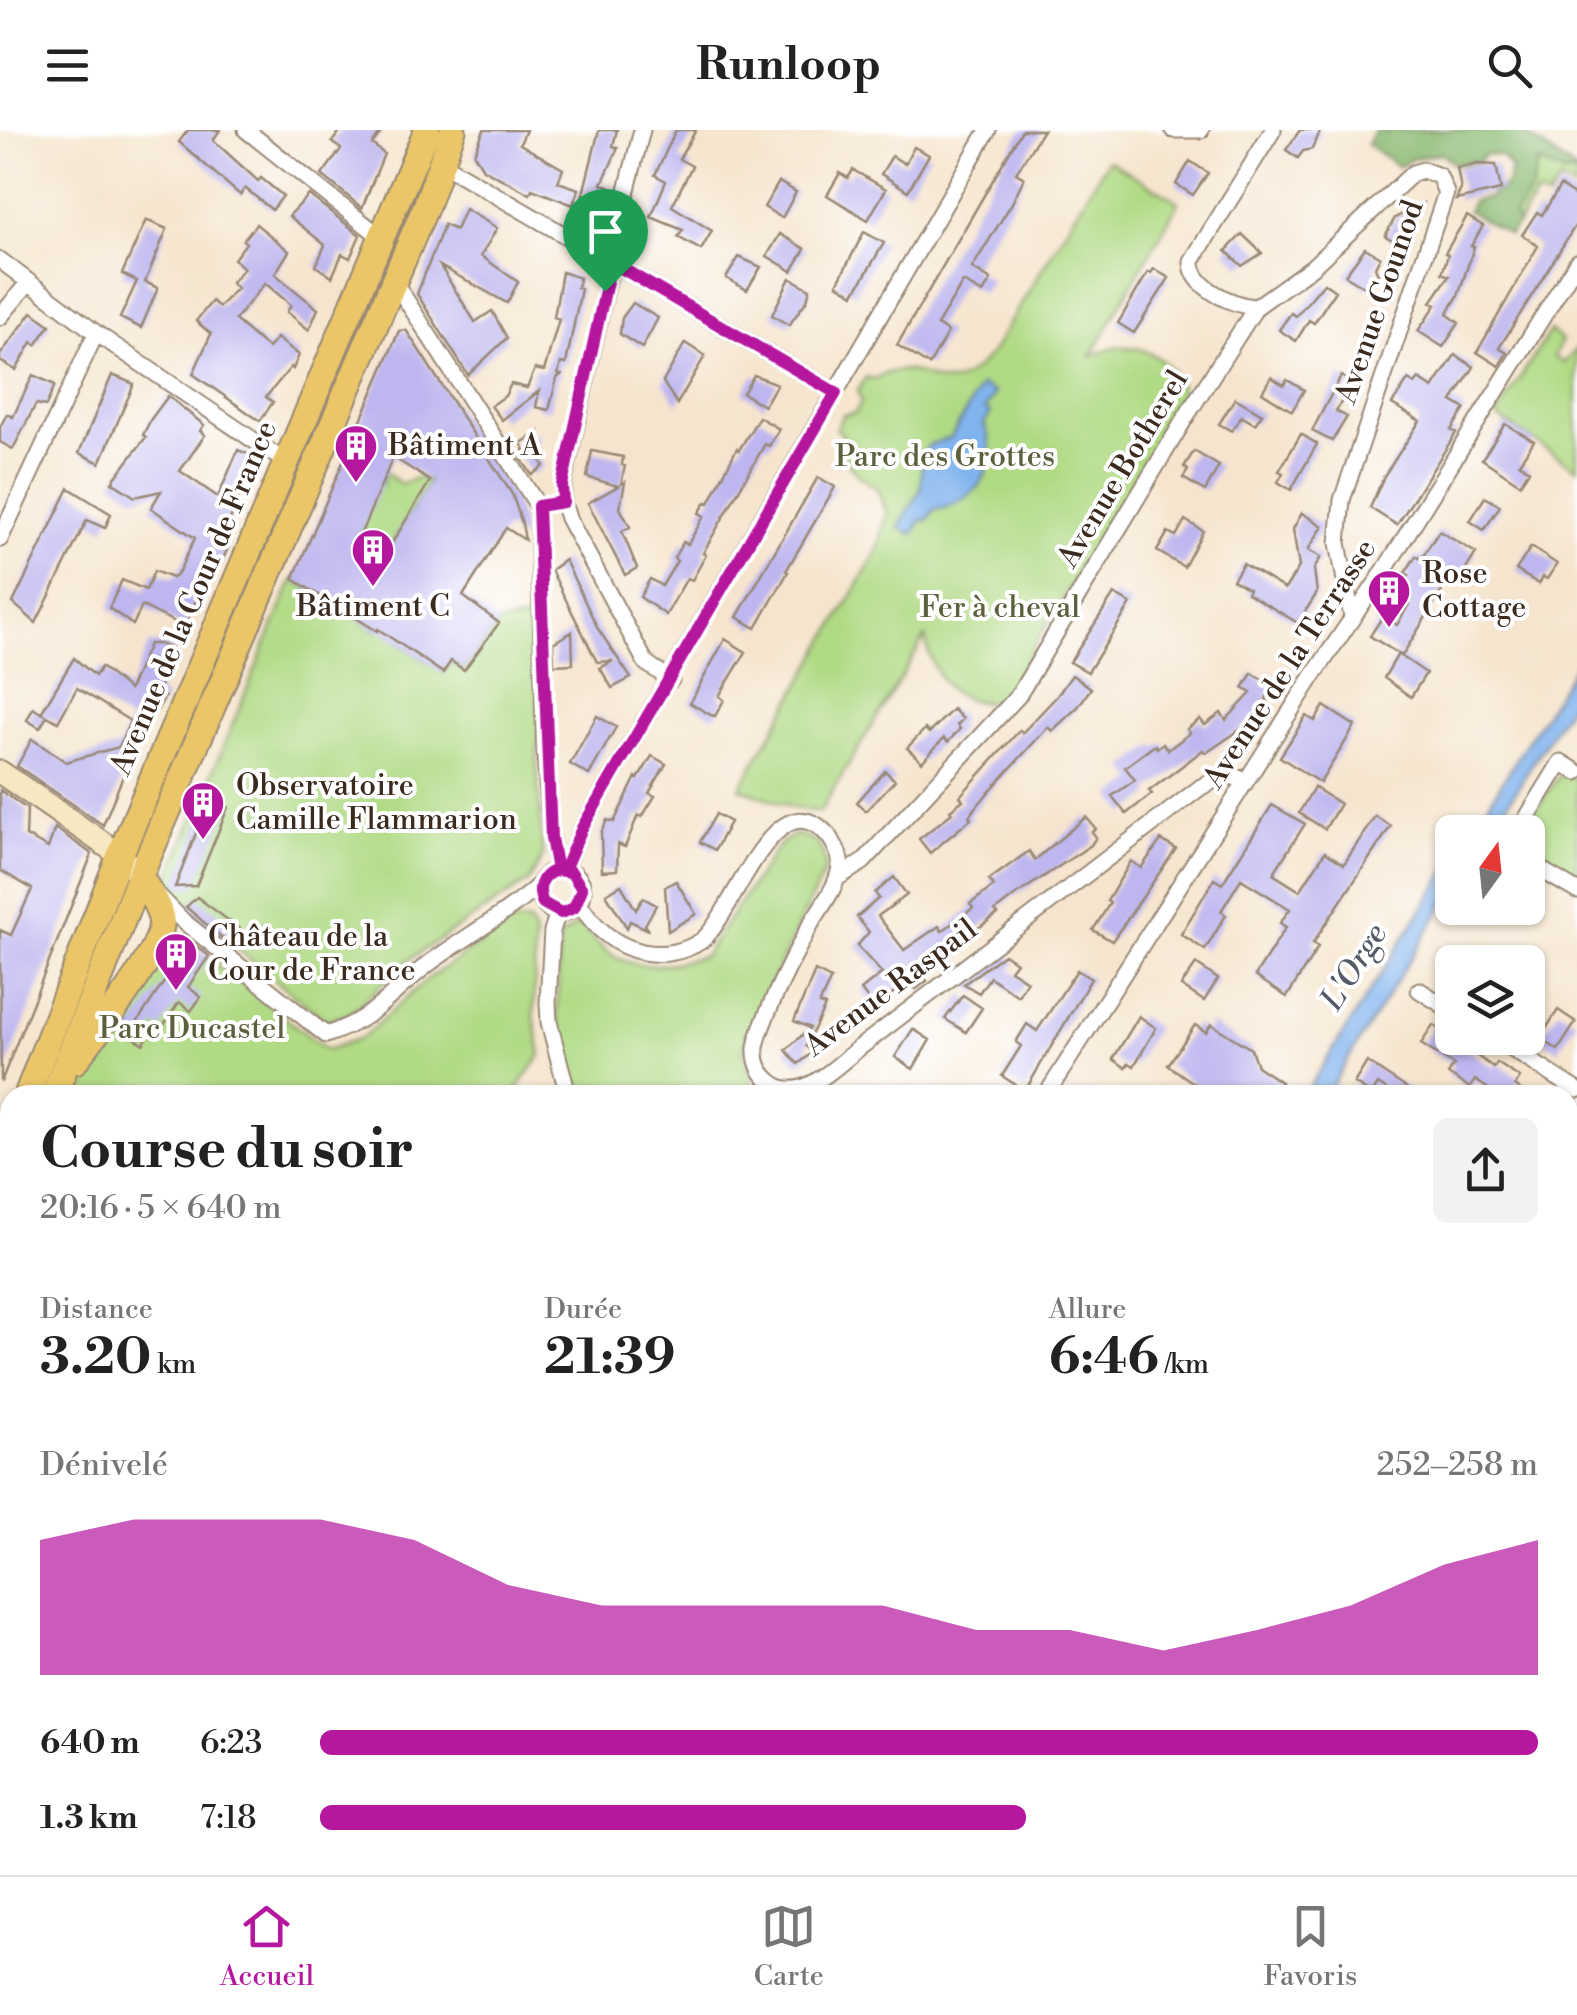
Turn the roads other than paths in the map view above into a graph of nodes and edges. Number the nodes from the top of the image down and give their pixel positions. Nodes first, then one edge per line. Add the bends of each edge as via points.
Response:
1 (246, 130) edge
2 (428, 130) edge
3 (453, 130) edge
4 (642, 130) edge
5 (988, 130) edge
6 (1173, 130) edge
7 (1201, 130) edge
8 (1273, 130) edge
9 (440, 162) junction
10 (382, 238) junction
11 (0, 260) edge
12 (611, 262) junction
13 (1577, 262) edge
14 (394, 280) junction
15 (28, 283) junction
16 (1256, 308) junction
17 (0, 317) edge
18 (96, 333) junction
19 (836, 393) junction
20 (288, 464) junction
21 (563, 502) junction
22 (538, 506) junction
23 (0, 539) edge
24 (1352, 617) junction
25 (671, 680) junction
26 (0, 772) edge
27 (1577, 772) edge
28 (1246, 782) junction
29 (1528, 815) edge
30 (578, 836) junction
31 (551, 838) junction
32 (120, 855) junction
33 (561, 870) junction
34 (1545, 872) edge
35 (140, 876) junction
36 (837, 878) junction
37 (541, 883) junction
38 (1577, 891) edge
39 (579, 903) junction
40 (558, 912) junction
41 (1419, 990) dead end
42 (1435, 1000) edge
43 (1521, 1055) edge
44 (31, 1085) edge
45 (58, 1085) edge
46 (60, 1085) edge
47 (565, 1085) edge
48 (777, 1085) edge
49 (808, 1085) edge
50 (1052, 1085) edge
51 (1569, 1085) edge

1 - 10 street
2 - 10 main road, Avenue de la Cour de France
3 - 9 main road, Avenue de la Cour de France
4 - 12 street
5 - 19 street
6 - 7 street
8 - 16 street via 1192,261 1200,282
9 - 12 street
9 - 14 main road, Avenue de la Cour de France
10 - 20 main road, Avenue de la Cour de France
11 - 15 street
12 - 19 street
12 - 21 street
13 - 24 street, Avenue de la Terrasse
14 - 22 street
14 - 35 main road, Avenue de la Cour de France
15 - 17 street
15 - 18 street
16 - 24 street, Avenue Gounod via 1326,255 1405,178 1423,170 1439,176 1446,193 1437,224 1342,500 1338,543
16 - 36 street, Avenue Botherel via 1018,696 863,862
18 - 20 street
18 - 23 street
19 - 25 street
20 - 32 main road, Avenue de la Cour de France
21 - 22 street
21 - 25 street via 646,663
22 - 31 street
24 - 28 street, Avenue de la Terrasse
25 - 30 street
26 - 32 street
27 - 29 street via 1560,762
28 - 49 street, Avenue Raspail via 1225,776 1201,787
28 - 50 street, Avenue de la Terrasse
30 - 31 street
30 - 33 street
31 - 33 street
32 - 35 street
32 - 44 main road, Avenue de la Cour de France
33 - 37 street
33 - 39 street via 581,882
34 - 38 street
35 - 37 street via 183,921 326,1035 358,1024
35 - 45 main road, Avenue de la Cour de France
35 - 46 main road via 161,916 161,932
36 - 39 street via 840,860 827,834 794,821 783,824 761,850 716,927 682,950 629,949 590,920
36 - 48 street, Avenue Raspail via 757,1038 758,1067
37 - 40 street via 543,903
39 - 40 street
40 - 47 street via 548,1002
41 - 42 street
43 - 51 street

